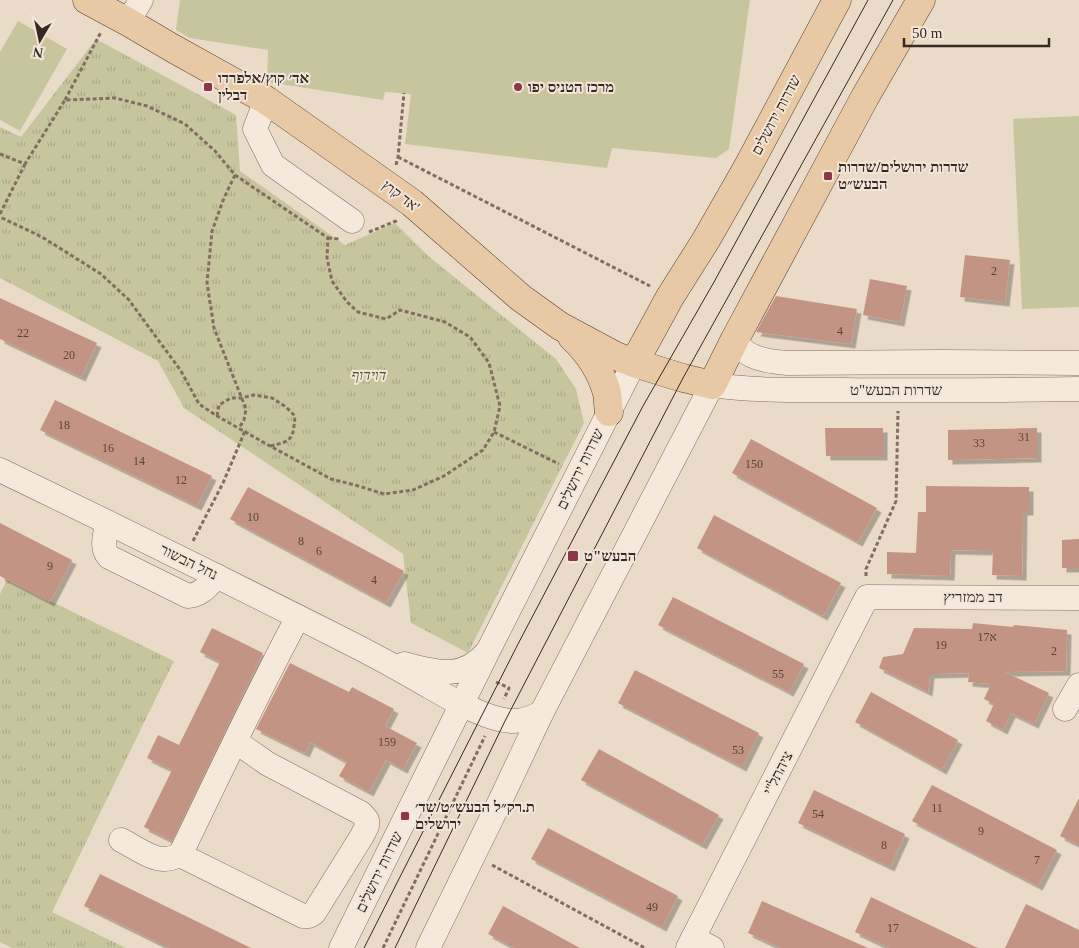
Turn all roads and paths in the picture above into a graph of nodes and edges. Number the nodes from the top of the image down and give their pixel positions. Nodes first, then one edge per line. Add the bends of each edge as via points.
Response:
1 (87, 0) edge
2 (837, 0) edge
3 (921, 0) edge
4 (126, 11) edge
5 (404, 93) dead end
6 (65, 100) junction
7 (266, 100) junction
8 (0, 154) edge
9 (398, 157) junction
10 (25, 164) junction
11 (235, 175) junction
12 (390, 188) junction
13 (0, 216) edge
14 (352, 221) dead end
15 (670, 297) junction
16 (560, 326) junction
17 (735, 339) junction
18 (634, 363) junction
19 (1079, 363) edge
20 (712, 385) junction
21 (1079, 389) edge
22 (898, 391) junction
23 (241, 398) junction
24 (609, 412) junction
25 (217, 416) junction
26 (239, 428) junction
27 (245, 432) junction
28 (494, 432) junction
29 (270, 446) junction
30 (0, 470) edge
31 (578, 474) junction
32 (107, 522) junction
33 (184, 559) junction
34 (217, 576) junction
35 (866, 597) junction
36 (1079, 598) edge
37 (298, 617) junction
38 (492, 643) junction
39 (376, 656) junction
40 (1079, 685) edge
41 (462, 704) junction
42 (1065, 710) dead end
43 (542, 712) junction
44 (494, 718) junction
45 (235, 741) junction
46 (121, 840) dead end
47 (180, 855) junction
48 (474, 855) junction
49 (698, 945) edge
50 (341, 948) edge
51 (383, 948) edge
52 (428, 948) edge
53 (645, 948) edge

1 - 4 main road, אד קוץ'
2 - 15 main road, שדרות ירושלים via 746,170
3 - 17 main road
4 - 6 path
4 - 7 main road, אד קוץ' via 174,49
5 - 9 path
6 - 10 path
6 - 11 path via 115,98 147,106 185,124 215,150
7 - 12 main road, אד קוץ'
7 - 14 street via 255,130 273,165
8 - 10 path
9 - 12 path
9 - 15 path
10 - 13 path
11 - 23 path via 212,231 207,283 214,328
11 - 28 path via 328,238 327,258 332,281 358,312 386,319 400,310 445,322 470,337 488,363 500,406
12 - 16 main road, אד קוץ' via 424,213 521,298
13 - 25 path via 101,274 129,300 182,371 199,404
15 - 18 main road, שדרות ירושלים
16 - 18 main road, אד קוץ'
16 - 24 main road via 576,341 602,378
17 - 19 street, שדרות הבעש"ט via 748,353 787,363
17 - 20 main road
18 - 20 main road, אד קוץ'
18 - 24 street, שדרות ירושלים
20 - 22 street, שדרות הבעש"ט via 758,389
20 - 43 street
21 - 22 street, שדרות הבעש"ט
22 - 35 path via 896,500 866,569
23 - 25 path via 230,398 219,404
23 - 26 path via 246,409
23 - 29 path via 254,395 272,398 295,416 294,434 286,442
24 - 31 street, שדרות ירושלים
25 - 26 path
26 - 27 path
27 - 29 path
27 - 33 path
28 - 29 path via 483,450 444,476 413,490 384,494 331,479
28 - 31 path
30 - 32 street, נחל הבשור
31 - 38 street, שדרות ירושלים
32 - 33 street, נחל הבשור
32 - 34 street via 104,548 109,557 188,596 200,593
33 - 34 street, נחל הבשור
34 - 37 street, נחל הבשור
35 - 36 street, דב ממזריץ
35 - 49 street, ציהתל"י
37 - 39 street, נחל הבשור
37 - 45 street
38 - 39 street, נחל הבשור via 486,654 472,666 452,672 428,670
38 - 41 street, שדרות ירושלים
39 - 41 street, נחל הבשור
40 - 42 street
41 - 44 street, נחל הבשור
41 - 50 street, שדרות ירושלים
43 - 44 street, נחל הבשור via 524,720
43 - 48 street
44 - 51 path
45 - 47 street
45 - 47 street via 268,764 361,813 368,820 364,831 314,913 309,916 303,916
46 - 47 street via 162,860
48 - 52 street
48 - 53 path

